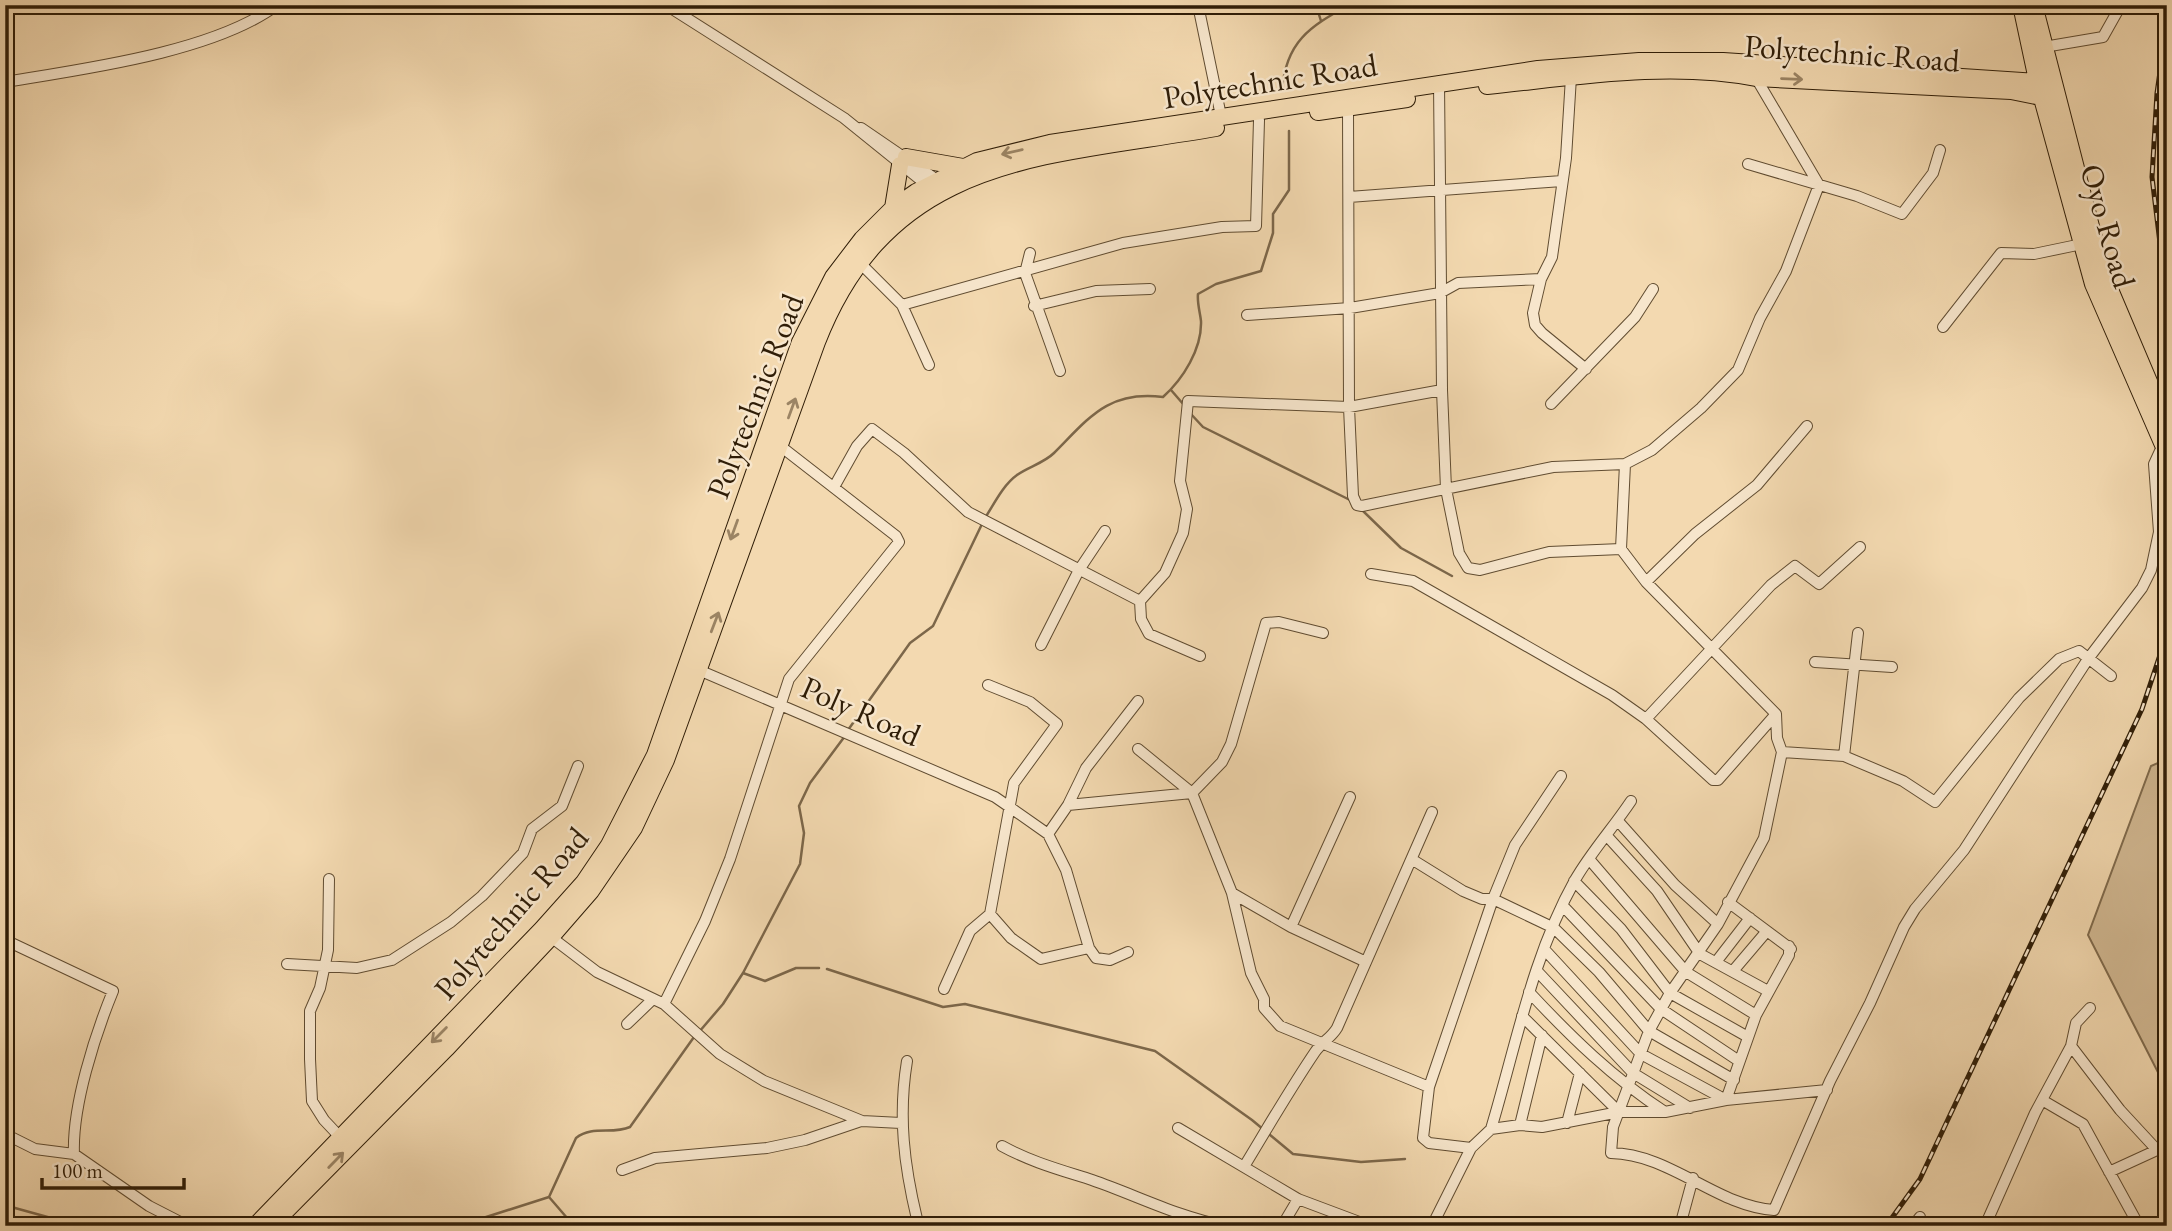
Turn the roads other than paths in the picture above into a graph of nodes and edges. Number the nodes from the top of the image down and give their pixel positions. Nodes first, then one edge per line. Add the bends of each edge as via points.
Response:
1 (277, 5) edge
2 (666, 5) edge
3 (1198, 5) edge
4 (2021, 5) edge
5 (2034, 5) edge
6 (2121, 5) edge
7 (2037, 46) junction
8 (1571, 77) junction
9 (1756, 78) junction
10 (1910, 78) junction
11 (2008, 78) junction
12 (2045, 81) junction
13 (5, 82) edge
14 (1439, 88) junction
15 (2049, 99) junction
16 (1348, 108) junction
17 (1221, 116) junction
18 (1242, 118) junction
19 (1259, 120) junction
20 (1940, 150) dead end
21 (903, 161) junction
22 (1748, 164) dead end
23 (963, 167) junction
24 (1562, 181) junction
25 (932, 182) junction
26 (1819, 185) junction
27 (1441, 191) junction
28 (1349, 197) junction
29 (893, 208) junction
30 (2082, 244) junction
31 (1030, 253) dead end
32 (853, 258) junction
33 (1025, 273) junction
34 (1541, 279) junction
35 (1150, 289) dead end
36 (1653, 289) dead end
37 (1440, 293) junction
38 (902, 304) junction
39 (1034, 306) junction
40 (1350, 308) junction
41 (1247, 315) dead end
42 (1943, 327) dead end
43 (929, 365) dead end
44 (1586, 369) junction
45 (1060, 371) dead end
46 (1442, 390) junction
47 (1550, 404) dead end
48 (1349, 407) junction
49 (2167, 424) edge
50 (1807, 426) dead end
51 (779, 445) junction
52 (2166, 450) edge
53 (1625, 464) junction
54 (757, 487) junction
55 (834, 487) junction
56 (1446, 489) junction
57 (1105, 531) dead end
58 (1860, 547) dead end
59 (1621, 549) junction
60 (1079, 570) junction
61 (1371, 575) dead end
62 (1646, 582) junction
63 (1140, 601) junction
64 (1323, 633) dead end
65 (1858, 633) dead end
66 (1041, 645) dead end
67 (1711, 649) junction
68 (1200, 656) dead end
69 (2088, 659) junction
70 (1815, 662) dead end
71 (1853, 664) junction
72 (1892, 667) dead end
73 (692, 668) junction
74 (2111, 676) dead end
75 (988, 685) dead end
76 (1138, 701) dead end
77 (779, 703) junction
78 (1776, 714) junction
79 (1646, 719) junction
80 (1138, 749) dead end
81 (1782, 752) junction
82 (1844, 756) junction
83 (578, 766) dead end
84 (1561, 776) dead end
85 (1192, 793) junction
86 (1350, 797) dead end
87 (1631, 801) dead end
88 (1068, 805) junction
89 (1012, 808) junction
90 (1432, 812) dead end
91 (1618, 821) junction
92 (1048, 834) junction
93 (1607, 836) junction
94 (1589, 859) junction
95 (1413, 860) junction
96 (329, 879) dead end
97 (1574, 881) junction
98 (1232, 893) junction
99 (1493, 899) junction
100 (1728, 902) junction
101 (1563, 906) junction
102 (990, 914) junction
103 (1750, 918) junction
104 (1718, 924) junction
105 (1291, 927) junction
106 (1554, 928) junction
107 (1767, 931) junction
108 (546, 933) junction
109 (5, 940) edge
110 (1089, 948) junction
111 (1544, 949) junction
112 (1128, 952) dead end
113 (1700, 954) junction
114 (1364, 961) junction
115 (1716, 962) junction
116 (287, 964) dead end
117 (325, 969) junction
118 (1536, 971) junction
119 (1732, 971) junction
120 (1686, 972) junction
121 (944, 989) dead end
122 (1768, 991) junction
123 (1529, 992) junction
124 (1670, 993) junction
125 (653, 999) junction
126 (664, 1004) junction
127 (2090, 1008) dead end
128 (1661, 1009) junction
129 (1756, 1015) junction
130 (1522, 1016) junction
131 (627, 1024) dead end
132 (1649, 1031) junction
133 (1542, 1035) junction
134 (1748, 1037) junction
135 (1322, 1043) junction
136 (2071, 1046) junction
137 (1641, 1054) junction
138 (907, 1061) dead end
139 (1739, 1061) junction
140 (1580, 1073) junction
141 (1633, 1073) junction
142 (1734, 1080) junction
143 (1429, 1087) junction
144 (1628, 1088) junction
145 (1827, 1090) junction
146 (1726, 1100) junction
147 (2042, 1100) junction
148 (1690, 1109) junction
149 (1619, 1112) junction
150 (1665, 1112) junction
151 (862, 1121) junction
152 (901, 1123) junction
153 (1567, 1124) junction
154 (1520, 1125) junction
155 (1178, 1128) dead end
156 (1492, 1129) junction
157 (5, 1134) edge
158 (340, 1137) junction
159 (1002, 1146) dead end
160 (1471, 1147) junction
161 (2162, 1151) edge
162 (74, 1154) junction
163 (1245, 1165) junction
164 (622, 1170) dead end
165 (2109, 1172) junction
166 (1693, 1178) junction
167 (1298, 1199) junction
168 (917, 1223) edge
169 (188, 1226) edge
170 (255, 1226) edge
171 (271, 1226) edge
172 (1224, 1226) edge
173 (1282, 1226) edge
174 (1370, 1226) edge
175 (1432, 1226) edge
176 (1680, 1226) edge
177 (1985, 1226) edge
178 (2139, 1226) edge

1 - 13 street via 247,26 197,43
2 - 21 street
3 - 17 street
4 - 7 main road, Oyo Road
5 - 7 main road, Oyo Road
6 - 7 street via 2103,37
7 - 11 main road
7 - 12 main road, Oyo Road
8 - 9 main road, Polytechnic Road via 1726,72
8 - 14 main road, Polytechnic Road
8 - 24 street
9 -> 10 main road, Polytechnic Road
9 - 26 street
10 - 11 main road, Polytechnic Road
10 - 14 main road, Polytechnic Road via 1723,61 1639,61 1538,69
10 - 15 main road, Polytechnic Road
11 - 12 main road, Polytechnic Road
12 - 15 main road, Oyo Road
14 - 16 main road, Polytechnic Road
14 - 18 main road, Polytechnic Road
14 - 27 street
15 - 30 main road, Oyo Road
15 - 49 main road, Oyo Road via 2103,273
16 - 19 main road, Polytechnic Road
16 - 28 street
17 - 18 main road, Polytechnic Road
17 -> 23 main road, Polytechnic Road via 1050,144
18 - 19 main road, Polytechnic Road
18 - 32 main road, Polytechnic Road via 985,172 903,215
19 - 33 street via 1256,226 1123,243
20 - 26 street via 1933,173 1902,214
21 - 23 main road
21 - 25 street
21 - 29 main road
22 - 26 street
23 - 25 main road, Polytechnic Road
24 - 27 street
24 - 34 street via 1552,257
25 - 29 main road, Polytechnic Road
26 - 53 street via 1786,271 1738,370 1673,434
27 - 28 street
27 - 37 street
28 - 40 street
29 - 32 main road, Polytechnic Road
30 - 42 street via 2026,255 2001,253
30 - 52 main road, Oyo Road via 2114,338
31 - 33 street
32 - 38 street
51 -> 32 main road, Polytechnic Road
32 - 54 main road, Polytechnic Road via 804,333
33 - 38 street
33 - 39 street
34 - 37 street via 1458,283
34 - 44 street via 1533,313 1535,325
35 - 39 street via 1096,291
36 - 44 street via 1635,317
37 - 40 street
37 - 46 street
38 - 43 street
39 - 45 street
40 - 41 street
40 - 48 street
44 - 47 street
46 - 48 street
46 - 56 street
48 - 56 street via 1357,505
48 - 63 street via 1188,401 1180,481 1187,509 1184,533 1165,573
50 - 62 street via 1757,485 1695,534
51 - 54 main road, Polytechnic Road
51 - 55 street
52 - 69 street via 2154,464 2159,532 2151,570 2128,610
53 - 56 street via 1553,467
53 - 59 street
54 - 73 main road, Polytechnic Road
55 - 60 street via 872,429 968,512
55 - 77 street via 899,539 799,663
56 - 59 street via 1458,554 1468,568 1480,570 1549,552
57 - 60 street
58 - 67 street via 1819,584 1794,566 1771,584
59 - 62 street
60 - 63 street
60 - 66 street
61 - 79 street via 1413,581
62 - 67 street
63 - 68 street via 1141,619 1149,634
64 - 85 street via 1266,623 1231,744 1222,762
65 - 71 street
67 - 78 street
67 - 79 street
69 - 74 street
69 - 82 street via 2079,651 2059,659 2018,698 1935,802 1903,781
69 - 145 street via 1964,850 1915,909
70 - 71 street
71 - 72 street
71 - 82 street
73 - 77 street, Poly Road
73 - 108 main road, Polytechnic Road via 666,760 634,828 592,891
75 - 89 street via 1030,702 1057,724 1014,783
76 - 88 street via 1086,768
77 - 89 street, Poly Road
77 - 126 street via 730,859
78 - 79 street via 1715,781
78 - 81 street
80 - 85 street
81 - 82 street
81 - 100 street via 1764,838
83 - 117 street via 562,806 532,829 523,853 451,922 392,960
84 - 99 street via 1515,845
85 - 88 street
85 - 98 street
86 - 105 street
87 - 91 street
88 - 92 street
89 - 92 street, Poly Road
89 - 102 street
90 - 95 street
91 - 93 street
91 - 104 street
92 - 110 street via 1066,870
93 - 94 street
93 - 113 street via 1657,891
94 - 97 street
94 - 120 street
95 - 99 street via 1463,891
95 - 114 street
96 - 117 street
97 - 101 street
97 - 124 street via 1621,929
98 - 105 street
98 - 135 street via 1251,973 1268,1015 1280,1026
99 - 106 street
99 - 143 street
100 - 103 street
100 - 104 street
101 - 106 street
101 - 128 street
102 - 110 street via 1041,959
102 - 121 street via 970,931
103 - 107 street
103 - 115 street
104 - 113 street
105 - 114 street
106 - 111 street
106 - 132 street
107 - 119 street
107 - 122 street via 1792,949
108 - 125 street via 597,972
108 -> 158 main road, Polytechnic Road
171 -> 108 main road, Polytechnic Road via 446,1049
109 - 162 street via 113,991 99,1023 73,1129
110 - 112 street via 1103,960
111 - 118 street
111 - 137 street
113 - 115 street
113 - 120 street
114 - 135 street via 1337,1028
115 - 119 street
116 - 117 street
117 - 158 street via 310,1011 312,1101
118 - 123 street
118 - 141 street
119 - 122 street
120 - 124 street
120 - 129 street
122 - 129 street
123 - 130 street
123 - 144 street via 1573,1040
124 - 128 street
124 - 134 street
125 - 126 street
125 - 131 street
126 - 151 street via 720,1054 764,1081
127 - 136 street via 2076,1023
128 - 132 street
128 - 139 street
129 - 134 street
130 - 133 street
130 - 156 street
132 - 137 street
132 - 142 street
133 - 140 street
133 - 154 street
134 - 139 street
135 - 143 street
135 - 163 street
136 - 147 street
136 - 161 street via 2120,1110
137 - 141 street
137 - 146 street
138 - 152 street
139 - 142 street
140 - 149 street
140 - 153 street
141 - 144 street
141 - 148 street
142 - 146 street
143 - 160 street via 1423,1138 1429,1143
144 - 149 street
144 - 150 street
145 - 146 street
145 - 166 street via 1774,1210 1748,1207
146 - 148 street
147 - 165 street via 2083,1124
147 - 177 street
148 - 150 street
149 - 150 street
149 - 153 street
149 - 166 street via 1611,1153 1639,1156
151 - 152 street
151 - 164 street via 767,1148 655,1158
152 - 168 street
153 - 154 street
154 - 156 street
155 - 163 street
156 - 160 street
157 - 162 street via 35,1149
158 - 170 main road, Polytechnic Road
159 - 172 street via 1172,1213
160 - 175 street
161 - 165 street
162 - 169 street via 149,1206
163 - 167 street
165 - 178 street
166 - 176 street
167 - 173 street
167 - 174 street

